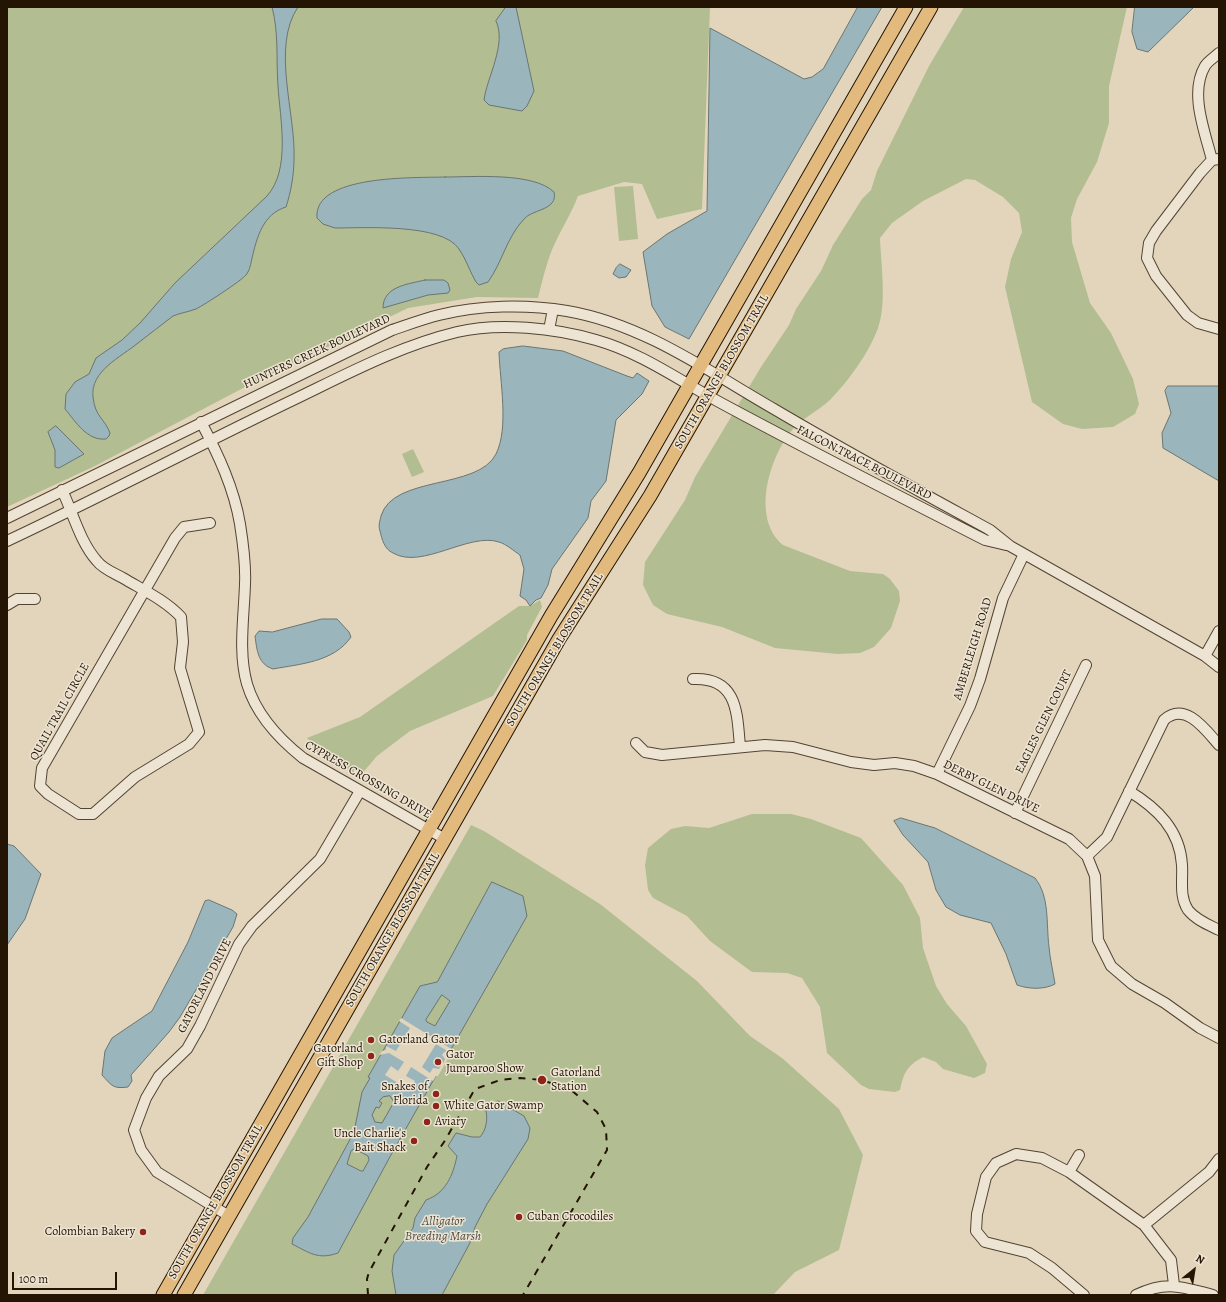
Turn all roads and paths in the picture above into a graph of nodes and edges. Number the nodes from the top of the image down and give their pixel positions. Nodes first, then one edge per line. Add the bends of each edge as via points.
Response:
1 (906, 7) edge
2 (931, 7) edge
3 (1219, 53) edge
4 (1215, 159) edge
5 (553, 309) junction
6 (1219, 329) edge
7 (549, 330) junction
8 (701, 366) junction
9 (719, 378) junction
10 (690, 385) junction
11 (708, 396) junction
12 (201, 422) junction
13 (210, 440) junction
14 (62, 490) junction
15 (72, 511) junction
16 (7, 518) edge
17 (210, 523) dead end
18 (7, 541) edge
19 (1010, 546) junction
20 (1024, 554) junction
21 (144, 591) junction
22 (35, 599) dead end
23 (7, 605) edge
24 (1219, 631) edge
25 (1205, 656) junction
26 (1086, 665) dead end
27 (1219, 667) edge
28 (693, 679) dead end
29 (636, 743) dead end
30 (1219, 745) edge
31 (740, 747) junction
32 (937, 774) junction
33 (360, 791) junction
34 (1129, 791) junction
35 (1014, 813) junction
36 (429, 830) junction
37 (445, 839) junction
38 (1087, 856) junction
39 (1219, 930) edge
40 (1219, 1038) edge
41 (294, 1066) junction
42 (309, 1075) junction
43 (1079, 1155) dead end
44 (1219, 1158) edge
45 (1069, 1172) junction
46 (213, 1207) junction
47 (229, 1216) junction
48 (1144, 1225) junction
49 (1174, 1285) junction
50 (163, 1295) edge
51 (184, 1295) edge
52 (1084, 1295) edge
53 (1136, 1295) edge
54 (1213, 1295) edge

1 - 8 main road, SOUTH ORANGE BLOSSOM TRAIL
2 - 9 main road, SOUTH ORANGE BLOSSOM TRAIL
3 - 4 street via 1205,65 1199,85 1200,110
4 - 6 street via 1200,173 1156,231 1149,243 1148,258 1156,276 1187,315 1198,323
5 - 7 street
5 - 8 street, HUNTERS CREEK BOULEVARD via 602,318 629,328
5 - 12 street, HUNTERS CREEK BOULEVARD via 474,309 439,315 392,330
7 - 10 street via 597,340 620,348
7 - 13 street via 501,327 459,332 402,348
8 - 9 street, HUNTERS CREEK BOULEVARD
8 - 10 main road, SOUTH ORANGE BLOSSOM TRAIL
9 - 11 main road, SOUTH ORANGE BLOSSOM TRAIL
9 - 19 street, FALCON TRACE BOULEVARD via 843,450 990,530
10 - 11 street
10 - 36 main road, SOUTH ORANGE BLOSSOM TRAIL via 640,473 551,616
11 - 19 street, FALCON TRACE BOULEVARD via 985,540
11 - 37 main road, SOUTH ORANGE BLOSSOM TRAIL via 619,546 559,639
12 - 13 street, CYPRESS CROSSING DRIVE
12 - 14 street, HUNTERS CREEK BOULEVARD
13 - 15 street
13 - 33 street, CYPRESS CROSSING DRIVE via 232,490 240,523 245,582 242,639 247,683 253,700 283,743 303,758
14 - 15 street, QUAIL TRAIL CIRCLE
14 - 16 street, HUNTERS CREEK BOULEVARD
15 - 18 street
15 - 21 street, QUAIL TRAIL CIRCLE via 87,546 98,562
17 - 21 street via 184,526 174,538
19 - 20 street, FALCON TRACE BOULEVARD
20 - 25 street, FALCON TRACE BOULEVARD
20 - 32 street, AMBERLEIGH ROAD via 1000,597 980,679 970,706
21 - 21 street, QUAIL TRAIL CIRCLE via 170,606 181,617 183,642 180,668 199,732 190,744 135,777 93,814 79,814 40,786 42,768
22 - 23 street via 17,599
24 - 25 street
25 - 27 street, FALCON TRACE BOULEVARD
26 - 35 street, EAGLES GLEN COURT
28 - 31 street via 705,678 728,692 737,709
29 - 31 street, DERBY GLEN DRIVE via 645,752 662,755
30 - 34 street via 1189,716 1180,712 1171,714 1164,720
31 - 32 street, DERBY GLEN DRIVE via 793,747 851,762 874,765 895,763
32 - 35 street, DERBY GLEN DRIVE
33 - 36 street, CYPRESS CROSSING DRIVE
33 - 46 street, GATORLAND DRIVE via 320,859 252,926 239,944 200,1026 187,1049 159,1076 146,1098 134,1130 141,1150 157,1172
34 - 38 street via 1107,837
34 - 39 street via 1152,806 1172,828 1179,846 1182,896 1188,910 1200,921
35 - 38 street, DERBY GLEN DRIVE via 1069,839
36 - 37 street, CYPRESS CROSSING DRIVE
36 - 41 main road, SOUTH ORANGE BLOSSOM TRAIL
37 - 42 main road, SOUTH ORANGE BLOSSOM TRAIL
38 - 40 street, DERBY GLEN DRIVE via 1094,876 1098,940 1111,966 1132,984
41 - 42 street
41 - 46 main road, SOUTH ORANGE BLOSSOM TRAIL
42 - 47 main road, SOUTH ORANGE BLOSSOM TRAIL
43 - 45 street
44 - 48 street via 1209,1172
45 - 48 street
45 - 52 street via 1042,1158 1016,1154 996,1163 986,1177 977,1214 976,1231 985,1242 1029,1252
46 - 47 street, GATORLAND DRIVE
46 - 50 main road, SOUTH ORANGE BLOSSOM TRAIL
47 - 51 main road, SOUTH ORANGE BLOSSOM TRAIL
48 - 49 street via 1172,1260
49 - 53 street via 1147,1290
49 - 54 street

